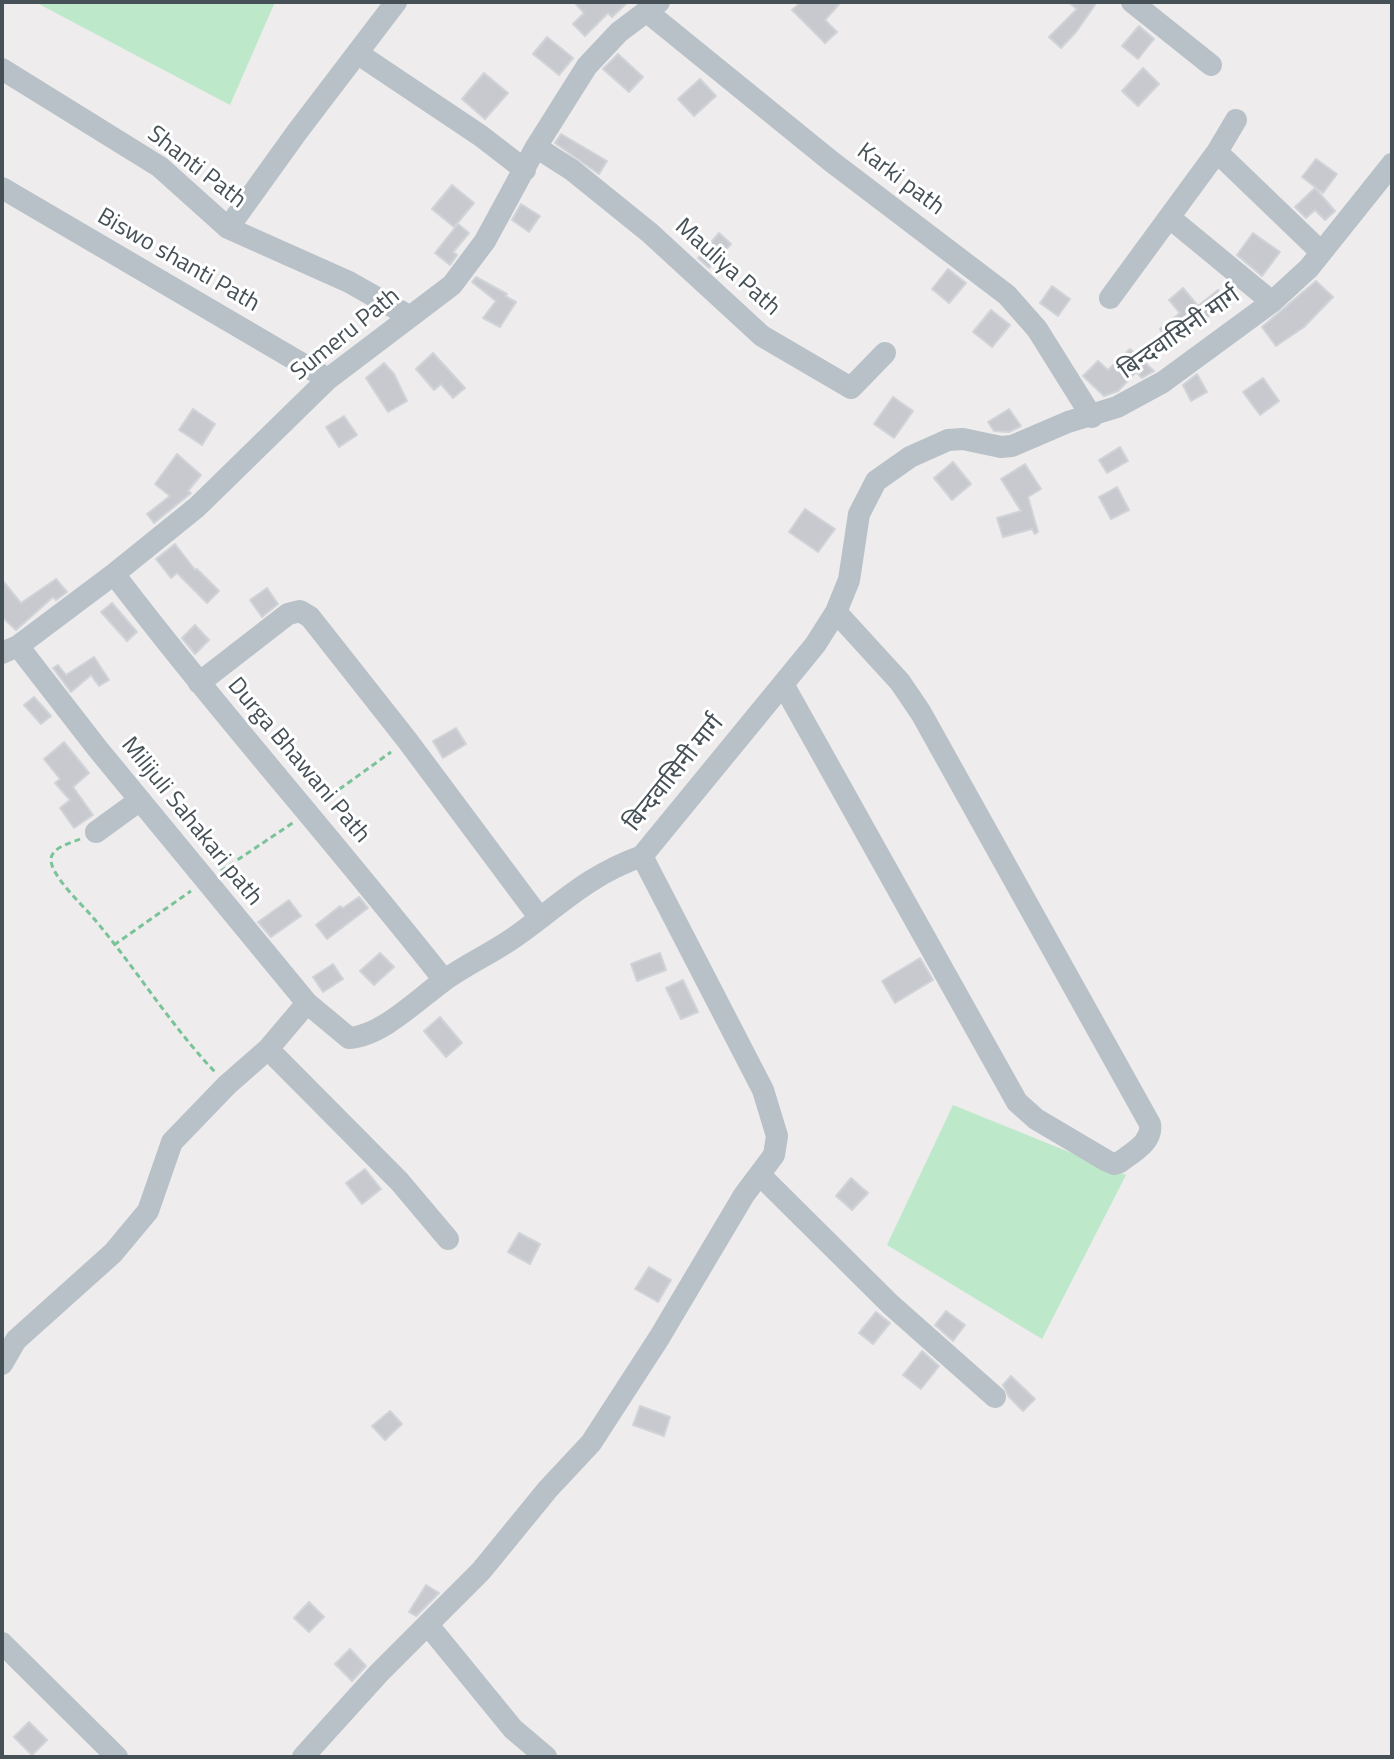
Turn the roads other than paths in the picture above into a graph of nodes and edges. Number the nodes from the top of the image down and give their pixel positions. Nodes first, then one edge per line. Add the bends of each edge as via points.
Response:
1 (396, 2) edge
2 (1132, 2) edge
3 (652, 7) edge
4 (357, 53) junction
5 (1211, 65) dead end
6 (2, 69) edge
7 (1236, 120) dead end
8 (536, 147) junction
9 (1217, 152) junction
10 (1392, 164) edge
11 (525, 170) junction
12 (2, 188) edge
13 (1170, 218) junction
14 (228, 228) junction
15 (1321, 252) junction
16 (1110, 298) dead end
17 (1272, 302) junction
18 (409, 316) junction
19 (885, 353) dead end
20 (328, 379) junction
21 (1092, 417) junction
22 (114, 574) junction
23 (836, 612) junction
24 (10, 649) edge
25 (199, 683) junction
26 (784, 686) junction
27 (140, 800) junction
28 (96, 832) road end
29 (642, 856) junction
30 (539, 917) junction
31 (444, 980) junction
32 (307, 1003) junction
33 (268, 1049) junction
34 (760, 1175) junction
35 (448, 1239) dead end
36 (2, 1364) edge
37 (995, 1397) dead end
38 (428, 1625) junction
39 (2, 1643) edge
40 (117, 1757) edge
41 (303, 1757) edge
42 (546, 1757) edge

1 - 4 street
2 - 5 street
3 - 8 street, Sumeru Path via 587,66
3 - 21 street, Karki path via 832,162 1007,295 1037,329
4 - 11 street
4 - 14 street
6 - 14 street, Shanti Path via 160,167
7 - 9 street
8 - 11 street, Sumeru Path
8 - 19 street, Mauliya Path via 650,233 762,336 851,388
9 - 13 street
9 - 15 street
10 - 15 street, बिन्दवासिनी मार्ग
11 - 18 street, Sumeru Path via 461,276
12 - 20 street, Biswo shanti Path
13 - 16 street
13 - 17 street
14 - 18 street, Shanti Path via 349,282
15 - 17 street, बिन्दवासिनी मार्ग
17 - 21 street, बिन्दवासिनी मार्ग via 1163,382
18 - 20 street, Sumeru Path
20 - 22 street, Sumeru Path via 197,507
21 - 23 street, बिन्दवासिनी मार्ग via 1012,446 948,440 910,457 876,481 859,514 849,580
22 - 24 street, Sumeru Path
22 - 25 street, Durga Bhawani Path
23 - 26 street, बिन्दवासिनी मार्ग
23 - 26 street via 921,713 1150,1124 1148,1139 1120,1162 1107,1161 1017,1102
24 - 27 street, Milijuli Sahakari path
25 - 30 street via 288,614 300,611 310,617
25 - 31 street, Durga Bhawani Path
26 - 29 street, बिन्दवासिनी मार्ग
27 - 28 street
27 - 32 street, Milijuli Sahakari path
29 - 30 street via 593,877
29 - 34 street via 763,1090 777,1146
30 - 31 street
31 - 32 street, Milijuli Sahakari path via 404,1012 349,1038
32 - 33 street
33 - 35 street via 399,1181
33 - 36 street via 172,1142 148,1211 113,1253 16,1340
34 - 37 street via 890,1304
34 - 38 street via 591,1443
38 - 41 street
38 - 42 street via 513,1729
39 - 40 street

